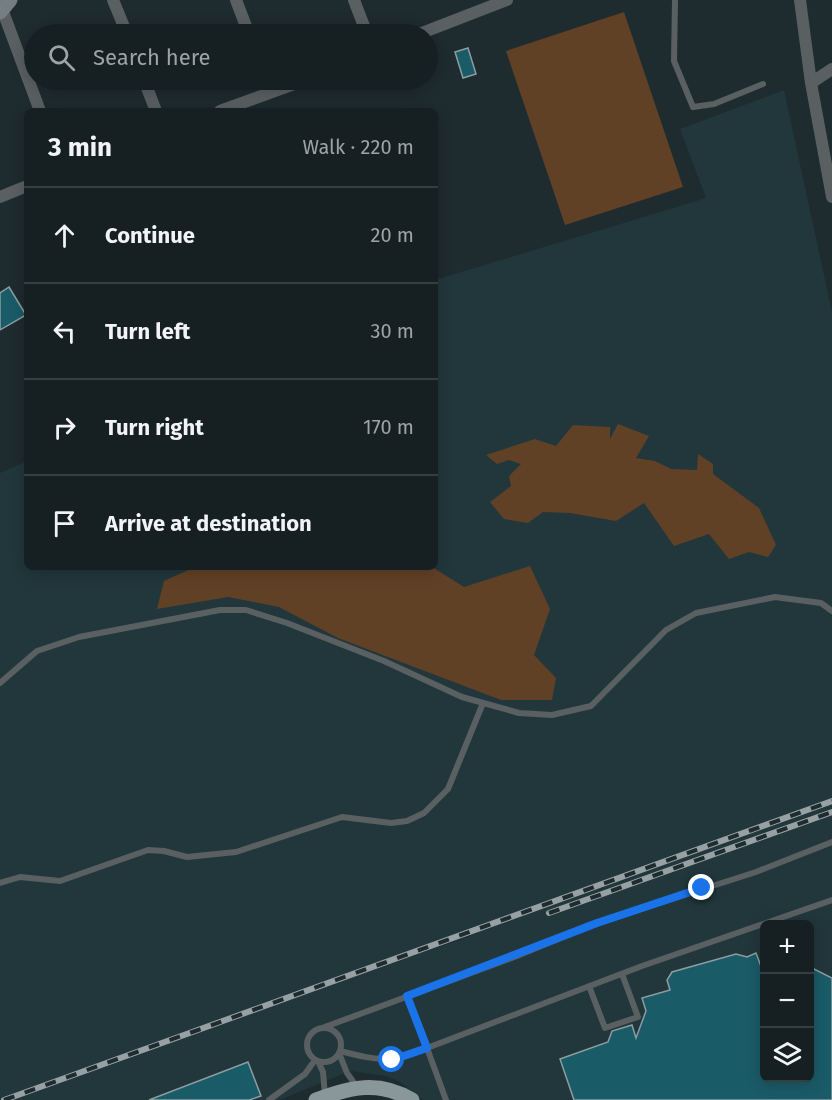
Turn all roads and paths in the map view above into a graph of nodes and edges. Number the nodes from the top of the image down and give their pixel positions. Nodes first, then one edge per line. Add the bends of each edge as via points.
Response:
1 (113, 0) edge
2 (236, 0) edge
3 (354, 0) edge
4 (466, 0) edge
5 (507, 0) edge
6 (675, 0) edge
7 (800, 0) edge
8 (4, 7) edge
9 (471, 13) junction
10 (123, 24) edge
11 (245, 24) edge
12 (363, 24) edge
13 (438, 26) edge
14 (24, 65) edge
15 (832, 69) edge
16 (811, 83) junction
17 (763, 84) dead end
18 (33, 90) edge
19 (148, 90) edge
20 (276, 90) edge
21 (271, 92) joint
22 (39, 108) edge
23 (155, 108) edge
24 (228, 108) edge
25 (24, 187) edge
26 (0, 197) edge
27 (832, 197) edge
28 (832, 611) edge
29 (0, 683) edge
30 (483, 703) junction
31 (832, 842) edge
32 (0, 883) edge
33 (832, 900) edge
34 (622, 974) junction
35 (589, 986) junction
36 (407, 996) junction
37 (322, 1028) junction
38 (427, 1048) junction
39 (340, 1052) junction
40 (317, 1060) junction
41 (357, 1087) junction
42 (320, 1098) edge
43 (269, 1100) edge
44 (412, 1100) edge
45 (446, 1100) edge

1 - 10 street
2 - 11 street
3 - 12 street
4 - 9 street
5 - 9 street
6 - 17 lane via 674,61 693,107 714,104
7 - 16 street
8 - 14 street
9 - 13 street
15 - 16 street
16 - 27 street
18 - 22 street
19 - 23 street
20 - 21 street
21 - 24 street
25 - 26 street
28 - 30 lane via 820,603 776,597 696,613 666,630 591,706 552,715 519,713
29 - 30 lane via 37,651 80,637 220,610 246,610
30 - 32 lane via 448,789 424,813 407,821 342,817 236,852 187,857 147,850 60,880 20,877
31 - 36 lane via 756,872 597,923
33 - 34 lane
34 - 35 lane
34 - 35 lane via 638,1017 605,1028
35 - 38 lane
36 - 37 lane
36 - 38 lane
37 - 39 lane via 338,1034
37 - 40 lane via 312,1033 307,1043 309,1054
38 - 39 lane via 386,1060
38 - 45 lane
39 - 40 lane via 329,1062
39 - 41 lane via 347,1074
40 - 42 lane via 323,1072
40 - 43 lane via 305,1074
41 - 42 main road
41 - 44 main road via 389,1089

